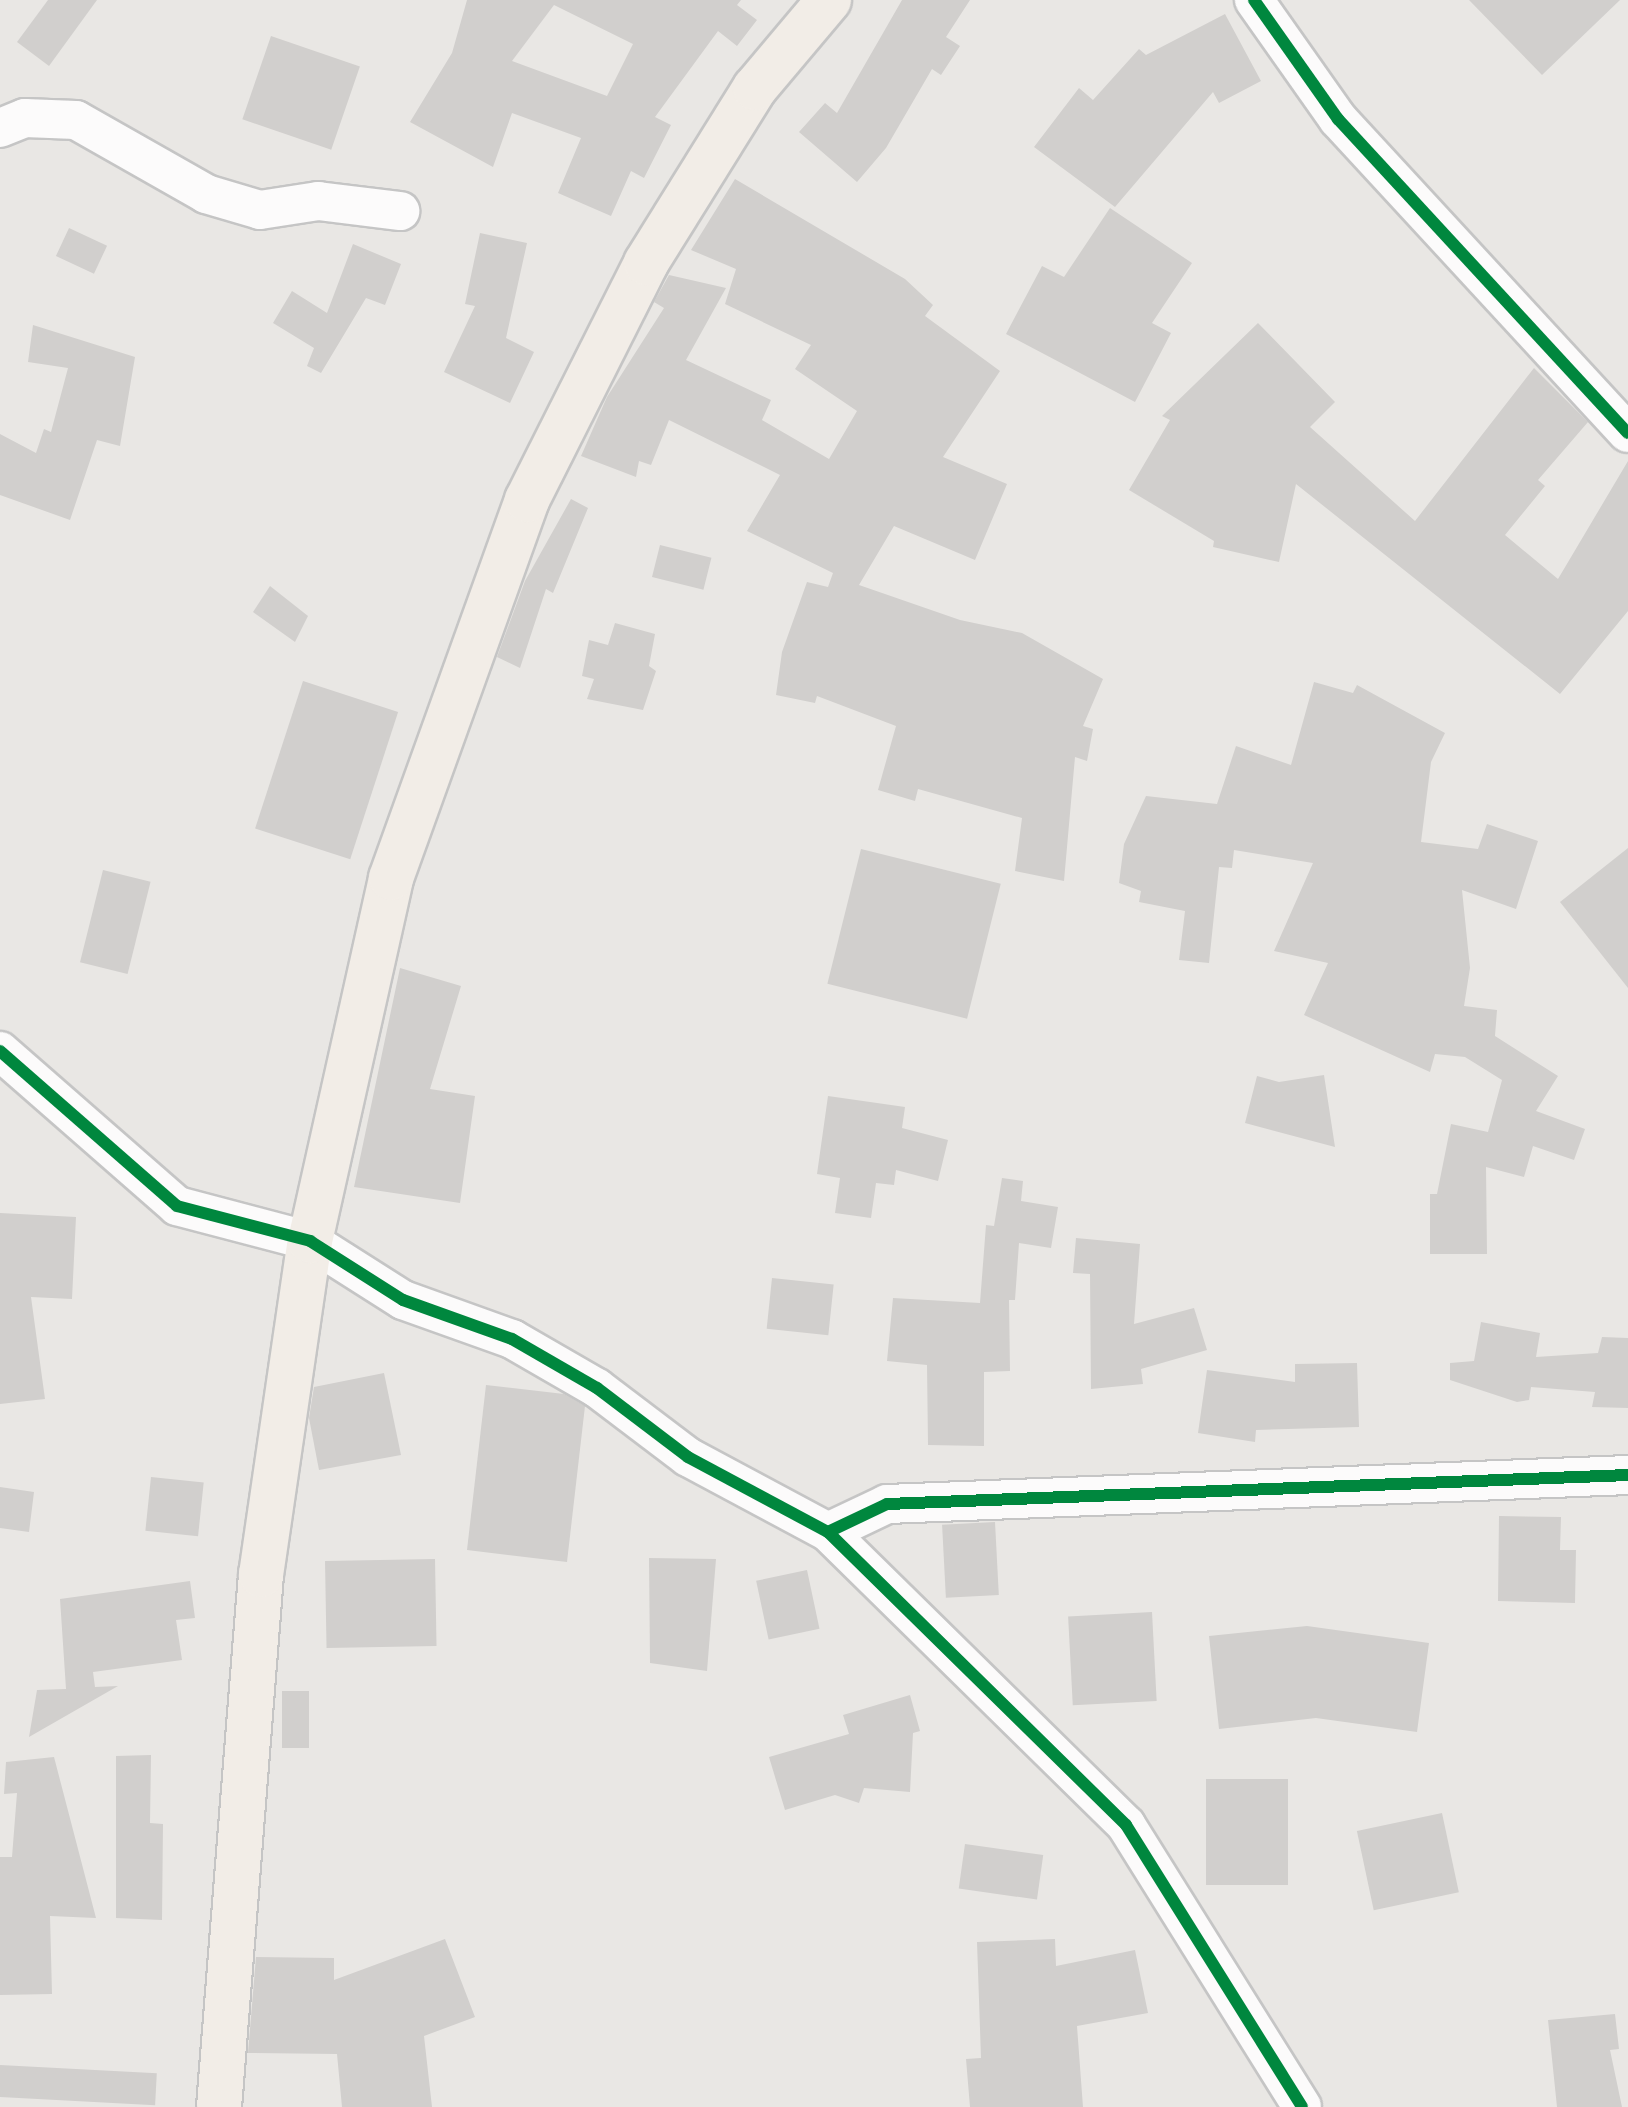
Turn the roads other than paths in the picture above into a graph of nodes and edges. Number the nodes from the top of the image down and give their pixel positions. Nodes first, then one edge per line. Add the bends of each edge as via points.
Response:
1 (829, 0) edge
2 (1254, 0) edge
3 (0, 128) edge
4 (400, 211) dead end
5 (1628, 433) edge
6 (0, 1051) edge
7 (310, 1241) junction
8 (1628, 1475) edge
9 (828, 1532) junction
10 (219, 2107) edge
11 (1302, 2107) edge

1 - 7 main road via 755,88 646,263 527,500 391,878
2 - 5 street via 1338,119
3 - 4 street via 25,118 76,120 206,194 260,210 318,201
6 - 7 street via 177,1206
7 - 9 street via 403,1300 524,1346 597,1388 688,1457
7 - 10 main road via 261,1575
8 - 9 street via 887,1504
9 - 11 street via 1126,1825

